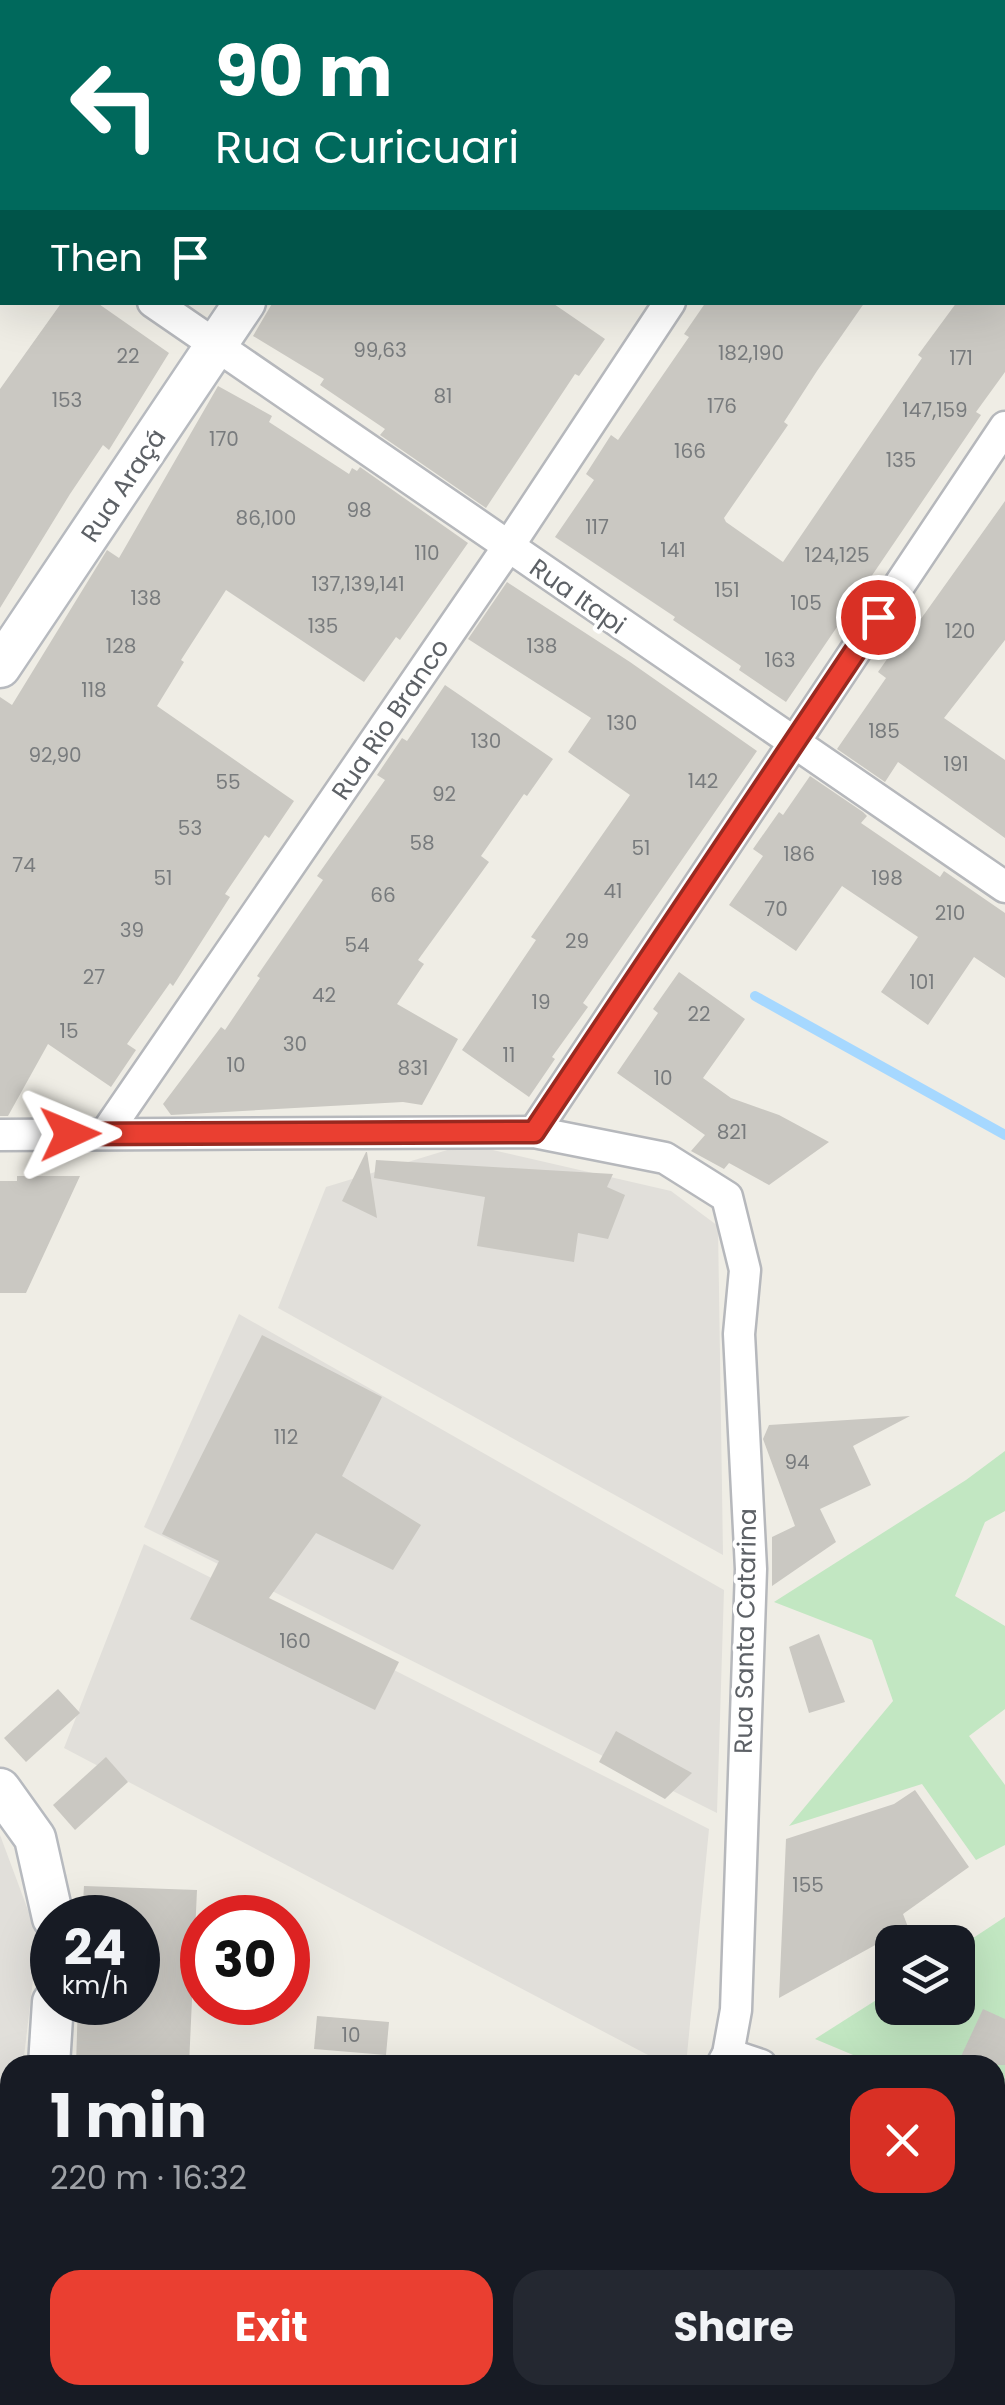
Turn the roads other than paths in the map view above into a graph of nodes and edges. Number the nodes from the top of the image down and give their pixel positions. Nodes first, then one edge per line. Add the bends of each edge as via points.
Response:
1 (157, 305) edge
2 (243, 305) edge
3 (668, 305) edge
4 (216, 346) junction
5 (1005, 426) edge
6 (508, 547) junction
7 (0, 666) edge
8 (793, 744) junction
9 (1005, 887) edge
10 (534, 1132) junction
11 (106, 1133) junction
12 (0, 1135) edge
13 (0, 1789) edge
14 (48, 1895) edge
15 (52, 2025) edge
16 (49, 2055) edge
17 (726, 2055) edge

1 - 4 street, Rua Itapi
2 - 4 street, Rua Araçá
3 - 6 street, Rua Rio Branco
4 - 6 street, Rua Itapi
4 - 7 street, Rua Araçá
5 - 8 street
6 - 8 street, Rua Itapi
6 - 11 street, Rua Rio Branco
8 - 9 street, Rua Itapi
8 - 10 street
10 - 11 street
10 - 17 street, Rua Santa Catarina via 665,1158 727,1197 746,1270 739,1334 750,1569 736,2010
11 - 12 street
13 - 14 street via 34,1838
15 - 16 street

